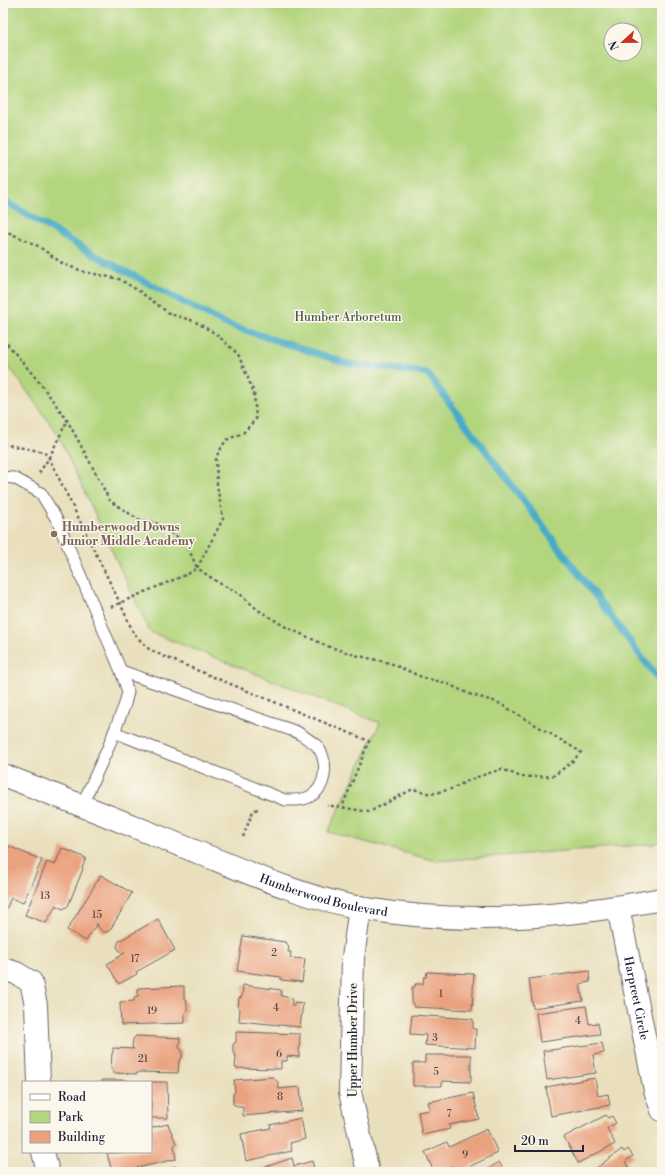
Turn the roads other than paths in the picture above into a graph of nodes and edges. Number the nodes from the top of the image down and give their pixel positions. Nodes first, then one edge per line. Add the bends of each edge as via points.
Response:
1 (3, 477) edge
2 (121, 671) junction
3 (114, 732) junction
4 (3, 775) edge
5 (82, 805) junction
6 (662, 899) edge
7 (360, 907) junction
8 (618, 907) junction
9 (3, 969) edge
10 (39, 1081) edge
11 (660, 1095) edge
12 (43, 1153) edge
13 (48, 1172) edge
14 (368, 1172) edge

1 - 2 lane via 14,478 40,493 57,520
2 - 3 lane via 128,692
2 - 3 lane via 297,732 317,746 323,758 323,784 310,797 298,801 285,800
3 - 5 lane
4 - 5 street, Humberwood Boulevard
5 - 7 street, Humberwood Boulevard via 300,892
6 - 8 street, Humberwood Boulevard
7 - 8 street, Humberwood Boulevard via 409,915 467,919 530,917
7 - 14 street, Upper Humber Drive via 353,958 350,1092
8 - 11 street, Harpreet Circle
9 - 10 street via 31,982 36,1005
12 - 13 street

